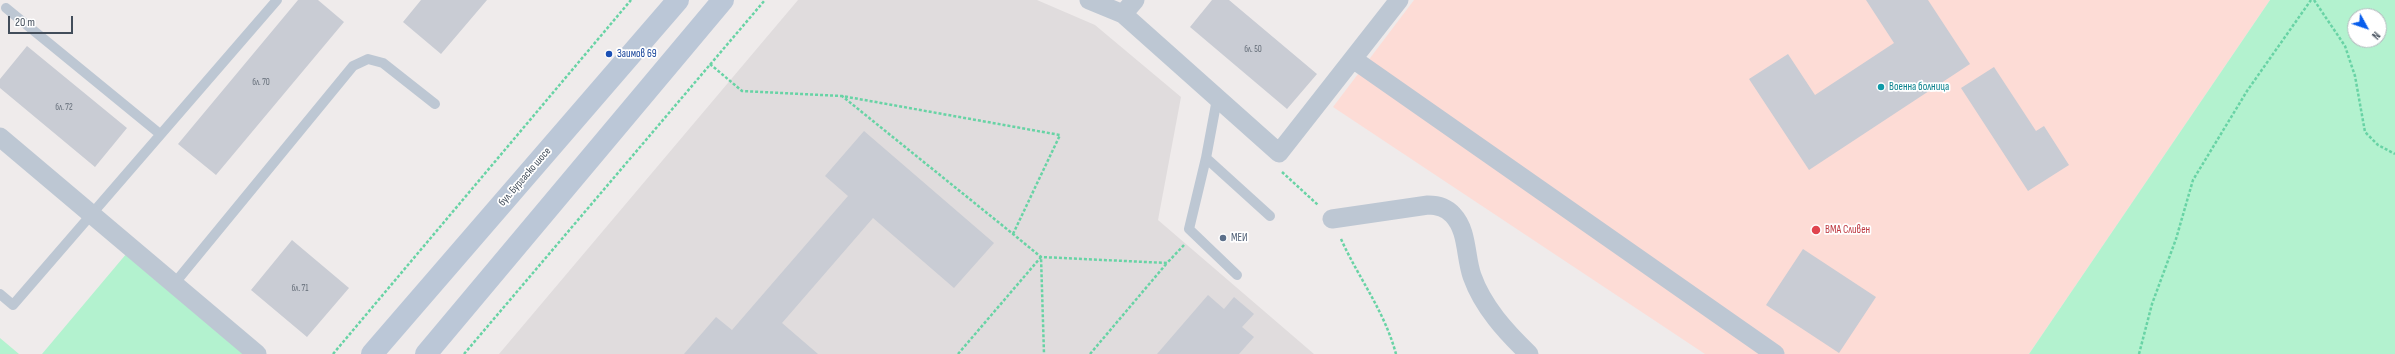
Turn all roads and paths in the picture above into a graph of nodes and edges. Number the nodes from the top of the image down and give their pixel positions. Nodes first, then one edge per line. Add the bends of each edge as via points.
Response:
1 (277, 0) edge
2 (631, 0) edge
3 (678, 0) edge
4 (723, 0) edge
5 (765, 0) edge
6 (1089, 0) edge
7 (1135, 0) edge
8 (1399, 0) edge
9 (2311, 0) edge
10 (2314, 0) edge
11 (6, 8) dead end
12 (1123, 14) junction
13 (1353, 59) junction
14 (710, 64) junction
15 (842, 96) junction
16 (1217, 98) junction
17 (435, 104) dead end
18 (160, 134) junction
19 (0, 137) edge
20 (1279, 153) junction
21 (2395, 154) edge
22 (1206, 158) junction
23 (91, 214) junction
24 (1270, 216) dead end
25 (1332, 219) junction
26 (1013, 234) junction
27 (1194, 234) junction
28 (1041, 257) junction
29 (1167, 263) junction
30 (1236, 275) dead end
31 (174, 284) junction
32 (0, 294) edge
33 (257, 354) edge
34 (333, 354) edge
35 (372, 354) edge
36 (426, 354) edge
37 (464, 354) edge
38 (958, 354) edge
39 (1044, 354) edge
40 (1090, 354) edge
41 (1396, 354) edge
42 (1529, 354) edge
43 (1775, 354) edge
44 (2138, 354) edge

1 - 18 lane
2 - 34 path
3 - 35 main road, бул. Бургаско шосе
4 - 36 main road
5 - 14 path
6 - 12 street
7 - 12 street
8 - 13 street
9 - 44 path via 2247,91 2193,180
10 - 21 path via 2345,46 2355,76 2365,132 2378,145
11 - 18 lane
12 - 16 street
13 - 20 street
13 - 43 street
14 - 15 path via 742,91
14 - 37 path
15 - 26 path
15 - 26 path via 1060,134
16 - 20 street
16 - 22 lane
17 - 31 lane via 383,63 368,60 353,66
18 - 23 lane
19 - 23 street
20 - 25 path via 1278,165 1284,175
22 - 24 lane
22 - 27 lane via 1189,229
23 - 31 street
23 - 32 lane via 13,305
25 - 41 path via 1359,275 1382,313
25 - 42 street via 1428,205 1440,206 1453,214 1462,229 1472,276 1490,310 1505,331
26 - 28 path
27 - 29 path
27 - 30 lane
28 - 29 path
28 - 38 path
28 - 39 path
29 - 40 path
31 - 33 street

